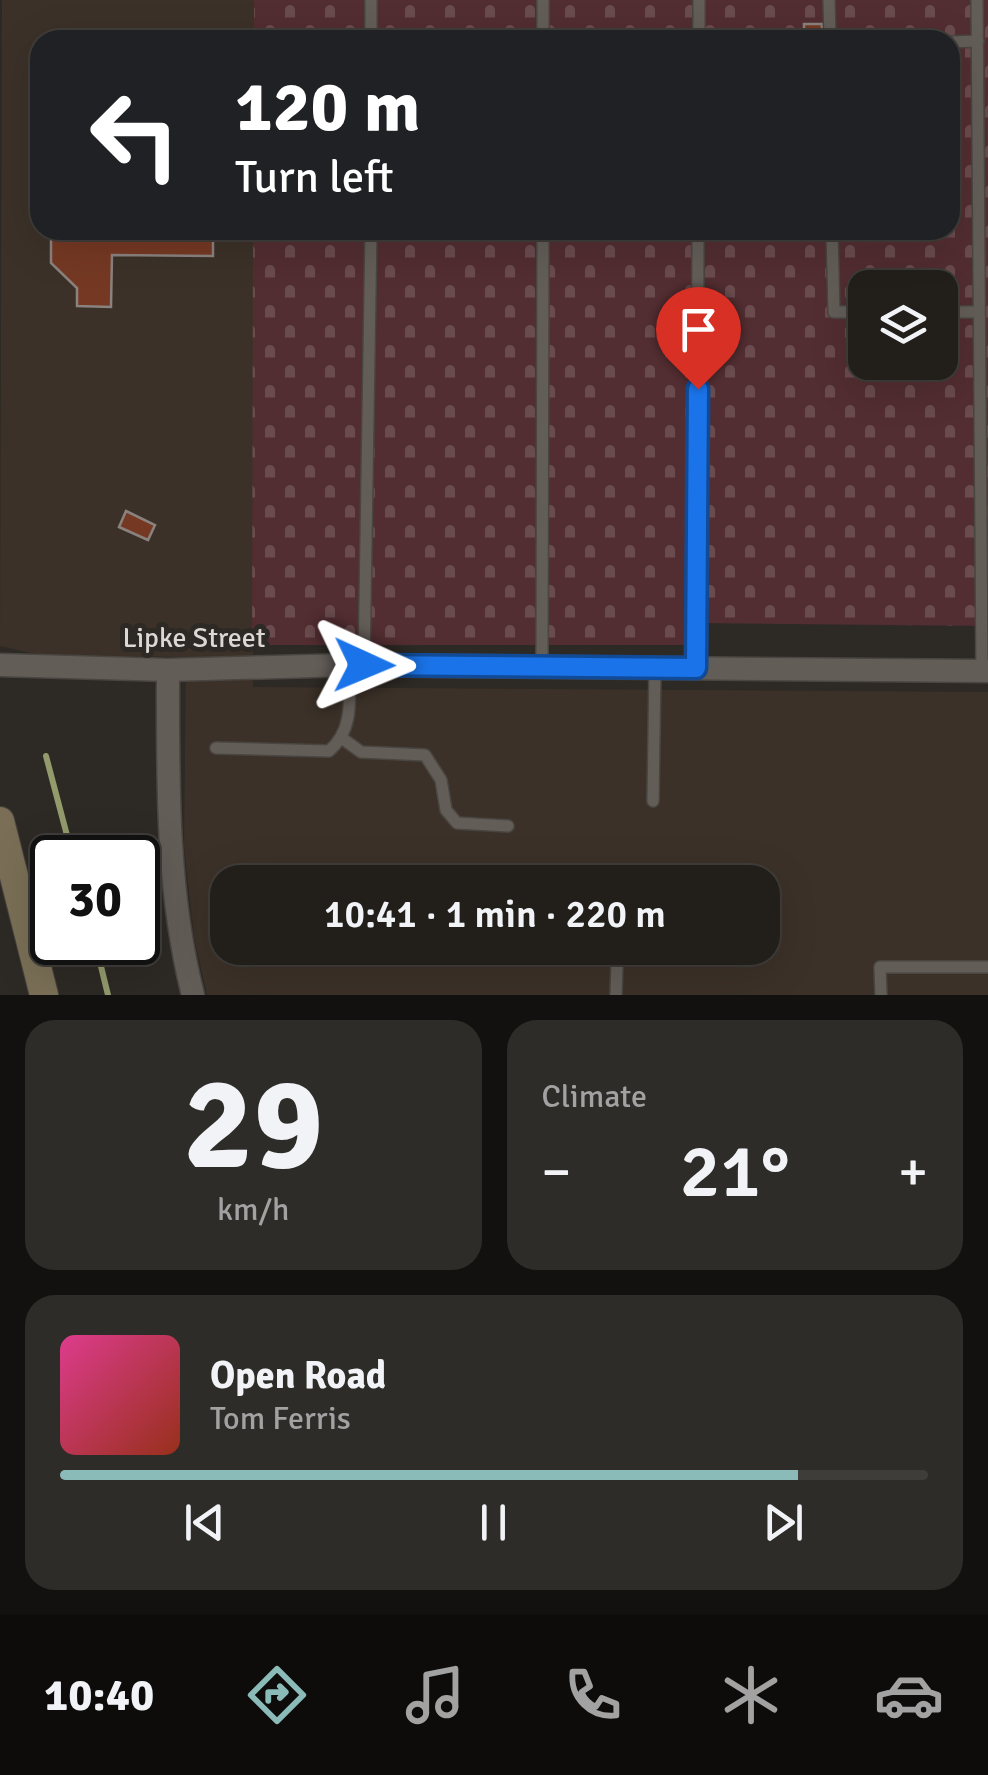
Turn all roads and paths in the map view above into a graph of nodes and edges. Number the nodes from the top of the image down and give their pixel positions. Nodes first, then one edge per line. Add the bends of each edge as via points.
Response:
1 (371, 0) edge
2 (543, 0) edge
3 (700, 0) edge
4 (829, 0) edge
5 (977, 0) edge
6 (371, 30) edge
7 (543, 30) edge
8 (699, 30) edge
9 (830, 30) edge
10 (978, 41) junction
11 (960, 42) edge
12 (371, 240) edge
13 (543, 240) edge
14 (698, 240) edge
15 (832, 240) edge
16 (848, 312) edge
17 (958, 312) edge
18 (978, 312) junction
19 (0, 665) edge
20 (357, 665) junction
21 (542, 667) junction
22 (654, 668) junction
23 (696, 668) junction
24 (168, 670) junction
25 (985, 671) edge
26 (342, 739) junction
27 (216, 748) dead end
28 (653, 800) dead end
29 (0, 821) edge
30 (508, 826) dead end
31 (617, 965) edge
32 (988, 967) edge
33 (44, 995) edge
34 (193, 995) edge
35 (616, 995) edge
36 (881, 995) edge

1 - 6 lane
2 - 7 lane
3 - 8 lane
4 - 9 lane
5 - 10 lane
10 - 11 lane
10 - 18 lane
12 - 20 lane
13 - 21 lane
14 - 23 lane
15 - 16 lane via 834,312
17 - 18 lane
18 - 25 lane
19 - 24 street, Lipke Street
20 - 21 street, Lipke Street
20 - 24 street, Lipke Street
20 - 26 lane
21 - 22 street, Lipke Street
22 - 23 street, Lipke Street
22 - 28 lane
23 - 25 street, Lipke Street
24 - 34 street via 170,830
26 - 27 lane via 330,751
26 - 30 lane via 361,752 426,755 457,823
29 - 33 main road
31 - 35 lane
32 - 36 lane via 880,966

